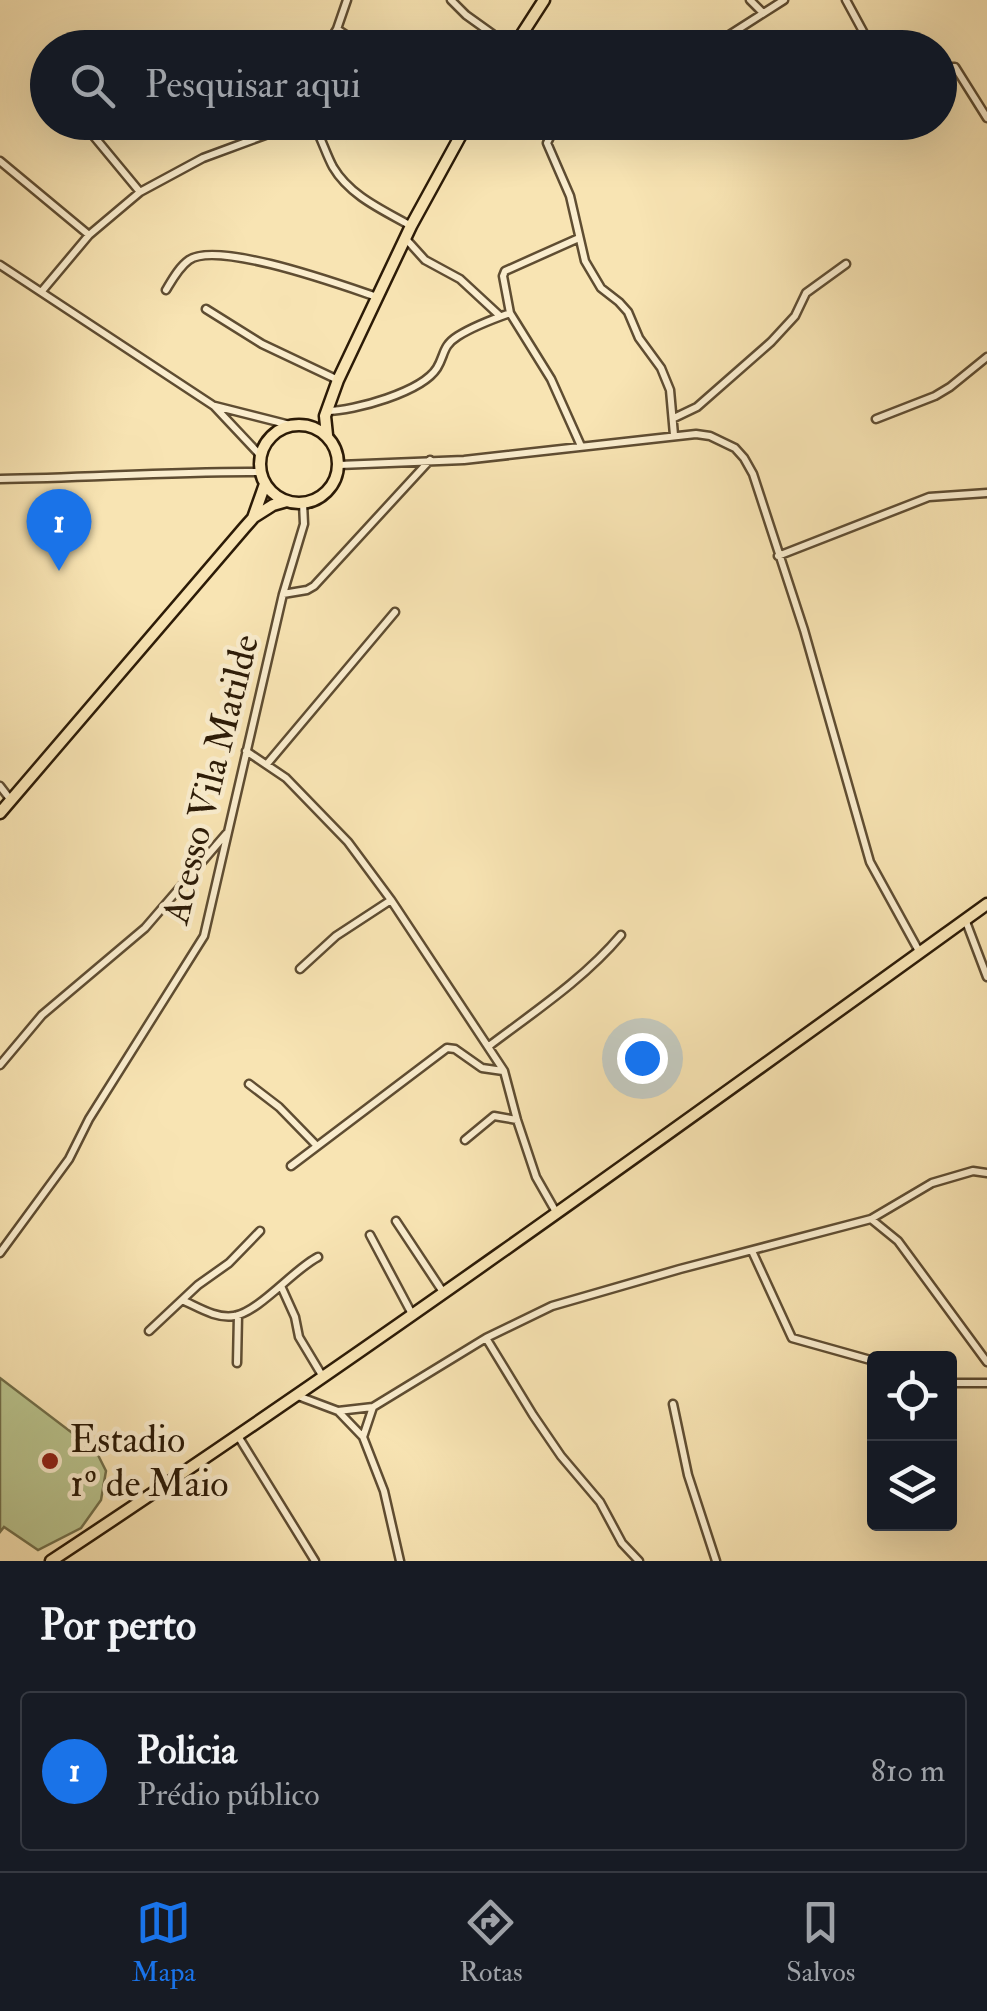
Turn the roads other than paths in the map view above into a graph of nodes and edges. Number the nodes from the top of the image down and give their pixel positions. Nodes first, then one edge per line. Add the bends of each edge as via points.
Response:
1 (347, 0) edge
2 (451, 0) edge
3 (544, 0) edge
4 (750, 0) edge
5 (784, 0) edge
6 (846, 0) edge
7 (763, 13) junction
8 (337, 29) edge
9 (486, 30) edge
10 (524, 30) edge
11 (737, 30) edge
12 (862, 30) edge
13 (957, 70) edge
14 (987, 118) edge
15 (97, 140) edge
16 (252, 140) edge
17 (320, 140) edge
18 (458, 140) edge
19 (549, 140) edge
20 (0, 162) edge
21 (140, 192) junction
22 (411, 226) junction
23 (90, 236) junction
24 (406, 238) junction
25 (579, 238) junction
26 (846, 264) dead end
27 (0, 265) edge
28 (166, 290) dead end
29 (42, 291) junction
30 (378, 297) junction
31 (206, 310) dead end
32 (510, 313) junction
33 (500, 316) junction
34 (987, 357) edge
35 (338, 380) junction
36 (328, 404) junction
37 (214, 406) junction
38 (674, 418) junction
39 (876, 419) dead end
40 (294, 425) junction
41 (327, 435) junction
42 (674, 436) junction
43 (581, 446) junction
44 (260, 456) junction
45 (430, 460) junction
46 (339, 466) junction
47 (260, 472) junction
48 (0, 479) edge
49 (265, 484) junction
50 (987, 493) edge
51 (286, 501) junction
52 (303, 503) junction
53 (253, 518) junction
54 (778, 556) junction
55 (284, 594) junction
56 (395, 612) dead end
57 (246, 752) junction
58 (268, 764) junction
59 (0, 786) edge
60 (11, 800) junction
61 (0, 813) edge
62 (226, 833) junction
63 (391, 900) junction
64 (987, 904) edge
65 (965, 920) junction
66 (621, 935) dead end
67 (920, 954) junction
68 (984, 962) edge
69 (300, 969) dead end
70 (987, 976) edge
71 (489, 1046) junction
72 (0, 1065) edge
73 (504, 1071) junction
74 (249, 1084) dead end
75 (517, 1120) junction
76 (464, 1140) dead end
77 (317, 1146) junction
78 (291, 1166) dead end
79 (987, 1172) edge
80 (556, 1212) junction
81 (871, 1219) junction
82 (396, 1221) dead end
83 (260, 1231) dead end
84 (370, 1235) dead end
85 (752, 1252) junction
86 (0, 1253) edge
87 (318, 1257) dead end
88 (281, 1286) junction
89 (443, 1292) junction
90 (182, 1300) junction
91 (238, 1314) junction
92 (412, 1315) junction
93 (149, 1331) dead end
94 (486, 1338) junction
95 (867, 1359) edge
96 (987, 1362) edge
97 (237, 1364) dead end
98 (324, 1378) junction
99 (957, 1383) edge
100 (987, 1383) edge
101 (298, 1396) junction
102 (673, 1404) dead end
103 (373, 1407) junction
104 (338, 1411) junction
105 (238, 1436) junction
106 (363, 1437) junction
107 (51, 1561) edge
108 (315, 1561) edge
109 (400, 1561) edge
110 (638, 1561) edge
111 (716, 1561) edge

1 - 8 street
2 - 9 street
3 - 10 main road
4 - 7 street
5 - 7 street
6 - 12 street
7 - 11 street
13 - 14 street
15 - 21 street
16 - 21 street
17 - 22 street via 345,183
18 - 22 main road
19 - 25 street
20 - 23 street
21 - 23 street
22 - 24 main road
23 - 29 street
24 - 30 main road
24 - 33 street
25 - 32 street via 506,270
25 - 38 street via 595,279 628,312 661,368
26 - 38 street via 806,293 772,342
27 - 29 street
28 - 30 street via 192,258 210,255 306,272
29 - 37 street
30 - 35 main road
31 - 35 street
32 - 33 street
32 - 43 street via 551,379
33 - 36 street via 446,346 438,367 417,385 363,405
34 - 39 street via 934,396
35 - 36 main road
36 - 40 main road
36 - 41 main road
37 - 40 street
37 - 44 street
38 - 42 street
40 - 41 main road
40 - 44 main road via 277,431
41 - 46 main road
42 - 43 street
42 - 54 street via 710,436 744,458
43 - 45 street
44 - 47 main road
45 - 46 street
45 - 55 street via 314,586
46 - 52 main road via 327,491
47 - 48 street
47 - 49 main road
49 - 51 main road
49 - 53 main road
50 - 54 street via 929,496
51 - 52 main road
51 - 53 main road
52 - 55 street, Acesso Vila Matilde via 304,524
53 - 60 main road
54 - 67 street via 870,862
55 - 57 street, Acesso Vila Matilde
56 - 58 street
57 - 58 street
57 - 62 street, Acesso Vila Matilde
58 - 63 street via 348,842
59 - 60 street
60 - 61 main road
62 - 72 street via 145,928 42,1015
62 - 86 street, Acesso Vila Matilde via 204,936 69,1159
63 - 69 street via 328,941
63 - 71 street
64 - 65 main road
65 - 67 main road
65 - 68 street
66 - 71 street
67 - 80 main road
68 - 70 street
71 - 73 street
73 - 75 street
73 - 77 street via 482,1068 447,1048
74 - 77 street
75 - 76 street via 494,1116
75 - 80 street
77 - 78 street
79 - 81 street via 932,1183
80 - 89 main road
81 - 85 street
81 - 96 street via 898,1241
82 - 89 street
83 - 90 street
84 - 92 street
85 - 94 street via 552,1306
85 - 95 street via 792,1338
87 - 88 street
88 - 91 street
88 - 98 street via 299,1338
89 - 92 main road
90 - 91 street via 211,1313
90 - 93 street
91 - 97 street
92 - 98 main road
94 - 103 street
94 - 110 street via 533,1416
98 - 101 main road
99 - 100 street
101 - 104 street
101 - 105 main road
102 - 111 street
103 - 104 street
103 - 106 street
104 - 106 street
105 - 107 main road
105 - 108 street
106 - 109 street

